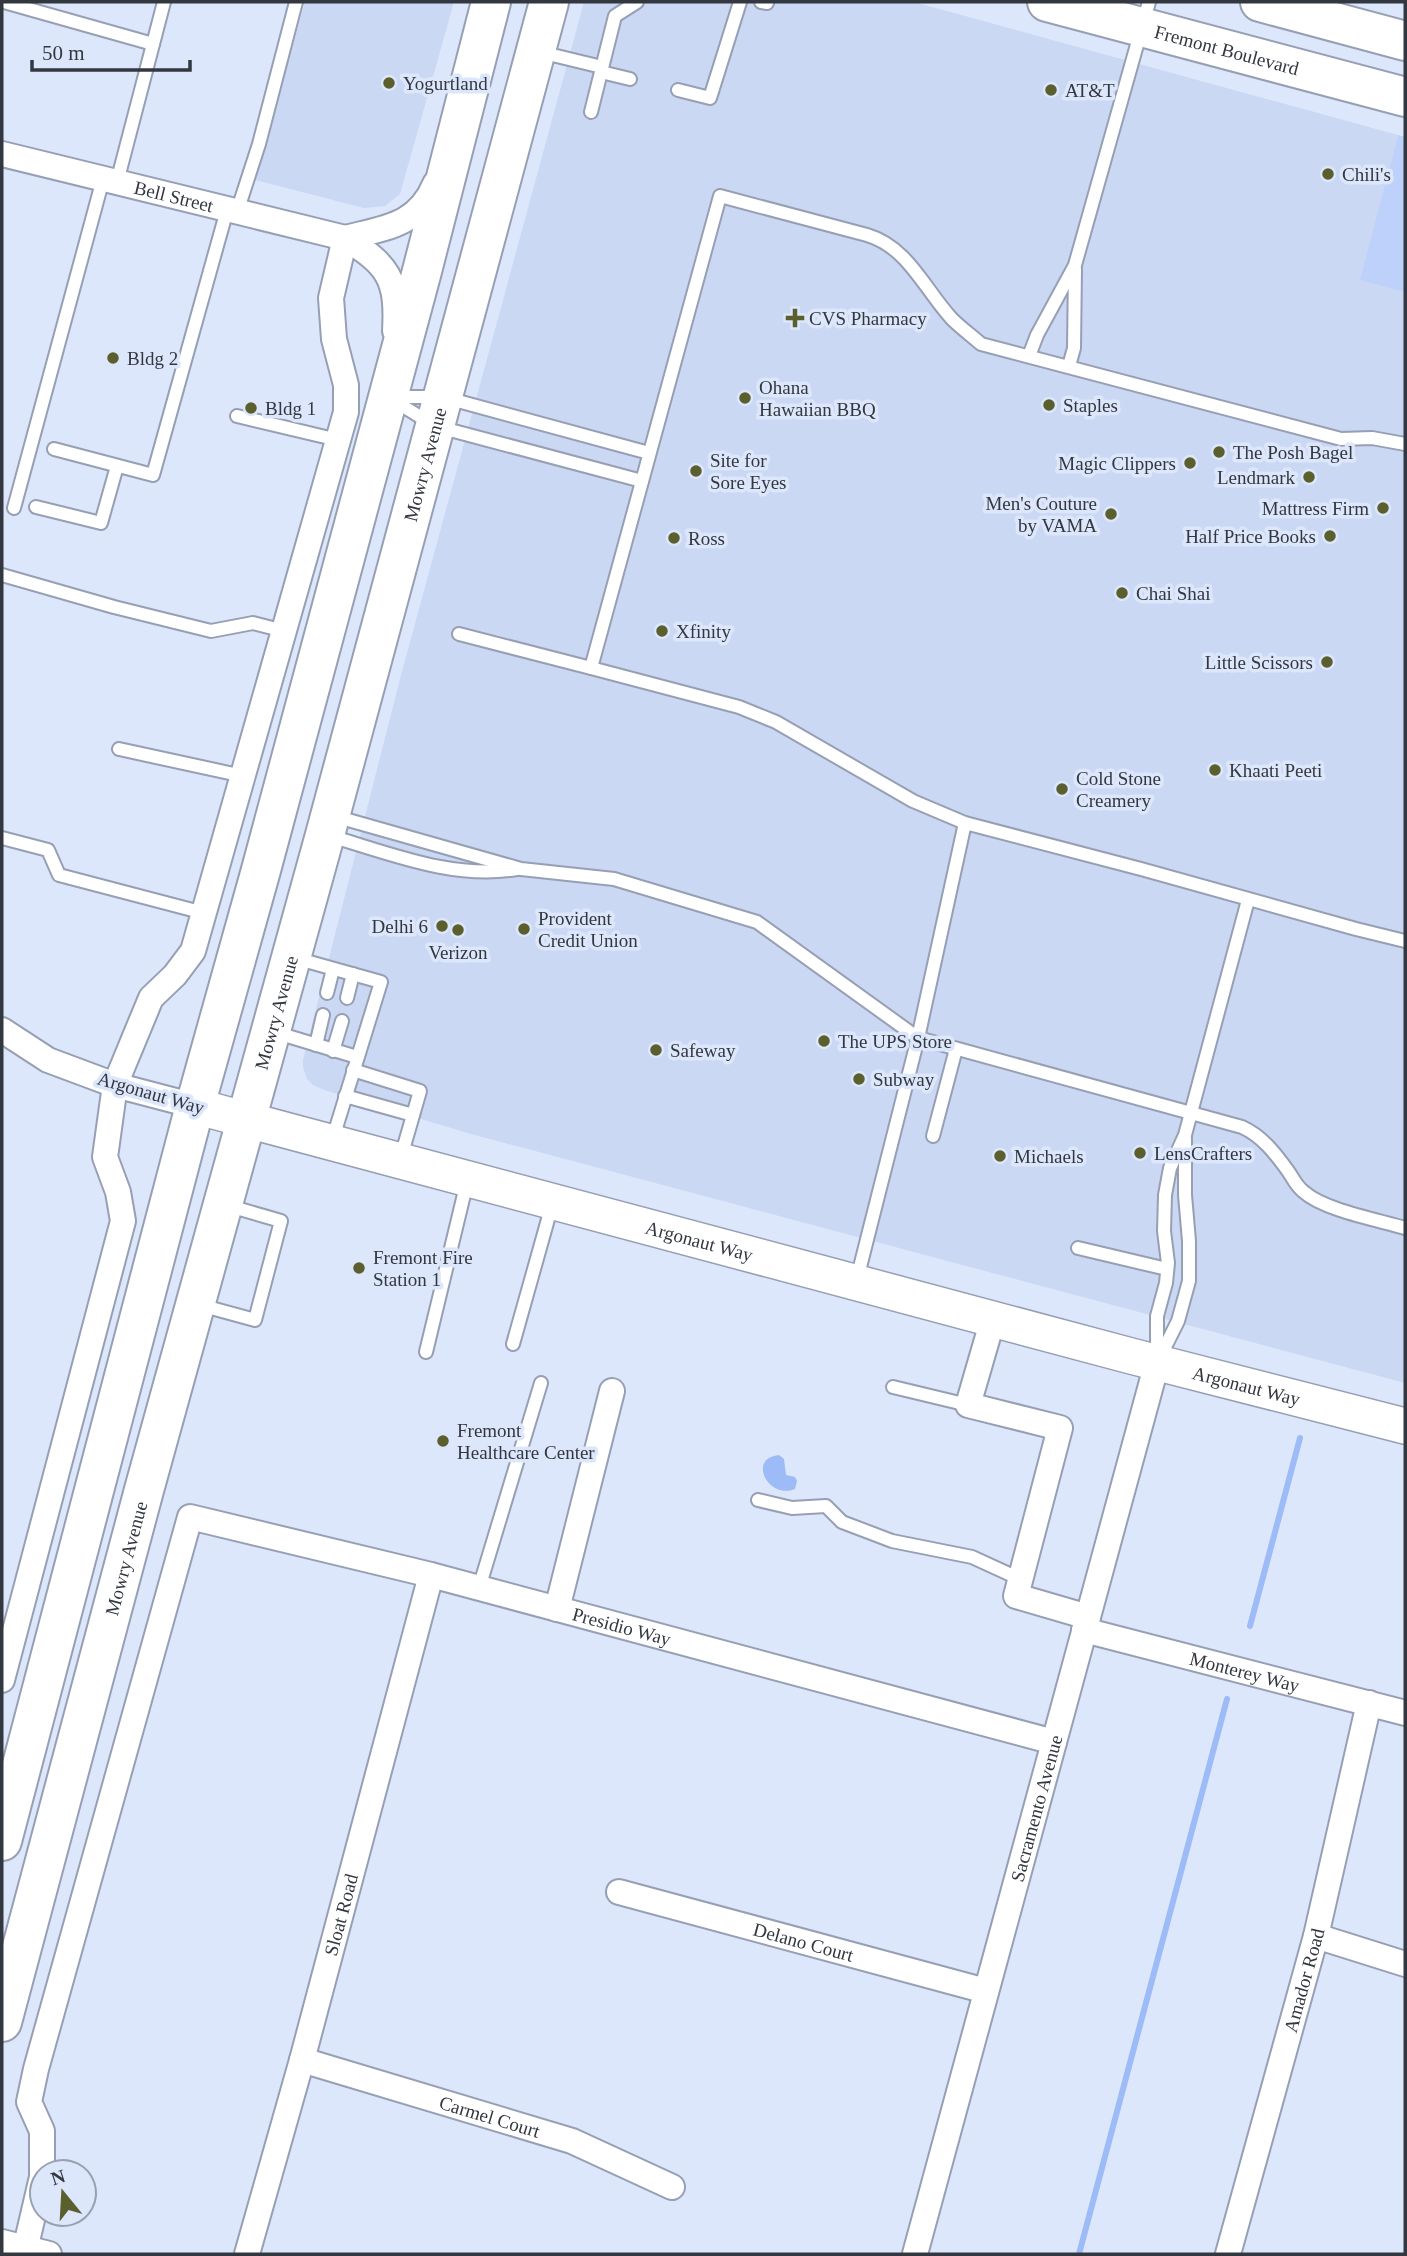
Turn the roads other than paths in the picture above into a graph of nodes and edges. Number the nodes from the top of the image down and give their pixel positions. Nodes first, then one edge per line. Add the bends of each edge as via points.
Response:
1 (5, 2) edge
2 (164, 2) edge
3 (296, 2) edge
4 (491, 2) edge
5 (549, 2) edge
6 (637, 2) edge
7 (740, 2) edge
8 (1047, 2) edge
9 (1260, 2) edge
10 (1323, 10) edge
11 (1145, 14) edge
12 (1405, 41) edge
13 (153, 44) junction
14 (537, 51) junction
15 (602, 70) junction
16 (630, 79) dead end
17 (678, 90) dead end
18 (1405, 97) edge
19 (591, 112) dead end
20 (457, 129) junction
21 (2, 154) edge
22 (110, 180) junction
23 (232, 211) junction
24 (345, 238) junction
25 (1075, 265) junction
26 (1030, 356) junction
27 (1069, 366) junction
28 (387, 397) junction
29 (439, 411) junction
30 (237, 416) dead end
31 (338, 440) junction
32 (1405, 444) edge
33 (54, 449) dead end
34 (649, 453) junction
35 (117, 466) junction
36 (642, 481) junction
37 (36, 507) dead end
38 (14, 508) dead end
39 (2, 575) edge
40 (284, 631) junction
41 (459, 634) dead end
42 (591, 668) junction
43 (119, 749) dead end
44 (243, 776) junction
45 (965, 823) junction
46 (328, 825) junction
47 (2, 838) edge
48 (521, 869) junction
49 (1248, 900) junction
50 (204, 913) junction
51 (1405, 941) edge
52 (292, 957) junction
53 (333, 968) junction
54 (353, 974) junction
55 (327, 993) dead end
56 (347, 998) dead end
57 (323, 1016) dead end
58 (342, 1021) dead end
59 (2, 1030) edge
60 (271, 1031) junction
61 (918, 1038) junction
62 (316, 1045) junction
63 (956, 1049) junction
64 (333, 1051) junction
65 (355, 1064) junction
66 (115, 1085) junction
67 (345, 1096) junction
68 (195, 1106) junction
69 (1191, 1113) junction
70 (413, 1115) junction
71 (247, 1120) junction
72 (1185, 1135) junction
73 (933, 1136) dead end
74 (331, 1142) junction
75 (400, 1161) junction
76 (468, 1179) junction
77 (553, 1202) junction
78 (224, 1205) junction
79 (1405, 1228) edge
80 (1079, 1248) dead end
81 (1167, 1269) junction
82 (856, 1283) junction
83 (197, 1304) junction
84 (993, 1319) junction
85 (513, 1344) dead end
86 (426, 1352) dead end
87 (1157, 1363) junction
88 (541, 1382) dead end
89 (894, 1387) dead end
90 (612, 1391) dead end
91 (968, 1405) junction
92 (1405, 1426) edge
93 (758, 1500) dead end
94 (432, 1575) junction
95 (1020, 1579) junction
96 (479, 1588) junction
97 (557, 1609) junction
98 (1086, 1623) junction
99 (2, 1680) edge
100 (1370, 1703) junction
101 (1405, 1713) edge
102 (1054, 1742) junction
103 (2, 1841) edge
104 (619, 1892) dead end
105 (1316, 1936) junction
106 (1405, 1964) edge
107 (986, 1991) junction
108 (2, 2022) edge
109 (302, 2060) junction
110 (42, 2158) edge
111 (672, 2187) dead end
112 (36, 2228) edge
113 (2, 2242) edge
114 (33, 2252) edge
115 (247, 2254) edge
116 (915, 2254) edge
117 (1228, 2254) edge

1 - 13 lane
2 - 13 lane
3 - 23 lane via 259,144
4 - 20 main road
5 - 14 main road, Mowry Avenue
6 - 15 lane via 615,16
7 - 17 lane via 710,98
8 - 11 main road, Fremont Boulevard
9 - 10 main road
10 - 12 main road
11 - 18 main road, Fremont Boulevard
11 - 25 lane
13 - 22 lane
14 - 15 lane
14 - 29 main road, Mowry Avenue
15 - 16 lane
15 - 19 lane
20 - 24 street, Bell Street via 430,195 418,211 402,222
20 - 28 main road
21 - 22 street, Bell Street
22 - 23 street, Bell Street
22 - 38 lane
23 - 24 street, Bell Street
23 - 35 lane via 153,475
24 - 28 street, Bell Street via 372,255 388,274 394,292 396,319
24 - 31 street via 331,298 334,339 346,385 346,412
25 - 26 lane
25 - 27 lane via 1074,348
26 - 27 lane
26 - 34 lane via 981,345 952,319 888,243 720,195
27 - 32 lane via 1341,439
28 - 29 lane
28 - 29 lane
28 - 68 main road
29 - 34 lane
29 - 36 lane
29 - 46 main road, Mowry Avenue
30 - 31 lane
31 - 40 street
33 - 35 lane
34 - 36 lane
35 - 37 lane via 101,523
36 - 42 lane
39 - 40 lane via 211,631 253,623
40 - 44 street
41 - 42 lane
42 - 45 lane via 776,722 913,801
43 - 44 lane
44 - 50 street
45 - 49 lane
45 - 61 lane
46 - 48 lane
46 - 48 lane via 426,864 467,872
46 - 52 main road, Mowry Avenue
47 - 50 lane via 48,850 60,875
48 - 61 lane via 614,879 757,922
49 - 51 lane
49 - 69 lane
50 - 66 street via 193,951 151,998
52 - 53 lane
52 - 60 main road, Mowry Avenue
53 - 54 lane
53 - 55 lane
54 - 56 lane
54 - 65 lane via 381,982
57 - 62 lane
58 - 64 lane
59 - 66 street, Argonaut Way via 48,1060
60 - 62 lane
60 - 71 main road, Mowry Avenue
61 - 63 lane
61 - 82 lane
62 - 64 lane
63 - 69 lane
63 - 73 lane
64 - 65 lane
65 - 67 lane
65 - 70 lane via 420,1091
66 - 68 street, Argonaut Way
66 - 99 street via 105,1157 123,1221
67 - 70 lane
67 - 74 lane
68 - 71 street, Argonaut Way
68 - 103 main road
69 - 72 lane
69 - 79 lane via 1255,1133 1297,1186 1320,1202
70 - 75 lane
71 - 74 street, Argonaut Way
71 - 78 main road, Mowry Avenue
72 - 81 lane via 1170,1168 1165,1195
72 - 87 lane via 1189,1280 1178,1321
74 - 75 street, Argonaut Way
75 - 76 street, Argonaut Way
76 - 77 street, Argonaut Way
76 - 86 lane
77 - 82 street, Argonaut Way
77 - 85 lane
78 - 83 main road, Mowry Avenue
78 - 83 lane via 281,1221 255,1320
80 - 81 lane
81 - 87 lane via 1157,1316
82 - 84 street, Argonaut Way
83 - 108 main road, Mowry Avenue
84 - 87 street, Argonaut Way
84 - 91 street
87 - 92 street, Argonaut Way
87 - 98 street, Sacramento Avenue
88 - 96 lane
89 - 91 lane
90 - 97 street
91 - 95 street via 1060,1428
93 - 95 lane via 792,1508 826,1506 842,1522 892,1541 972,1557
94 - 96 street, Presidio Way
94 - 109 street, Sloat Road
94 - 110 street, Presidio Way via 190,1517 36,2069 29,2102 42,2131
95 - 98 street, Monterey Way via 1016,1596
96 - 97 street, Presidio Way
97 - 102 street, Presidio Way
98 - 100 street, Monterey Way
98 - 102 street, Sacramento Avenue
100 - 101 street, Monterey Way
100 - 105 street, Amador Road
102 - 107 street, Sacramento Avenue
104 - 107 street, Delano Court
105 - 106 street
105 - 117 street, Amador Road
107 - 116 street, Sacramento Avenue
109 - 111 street, Carmel Court via 572,2141
109 - 115 street, Sloat Road
112 - 114 street
113 - 114 street

